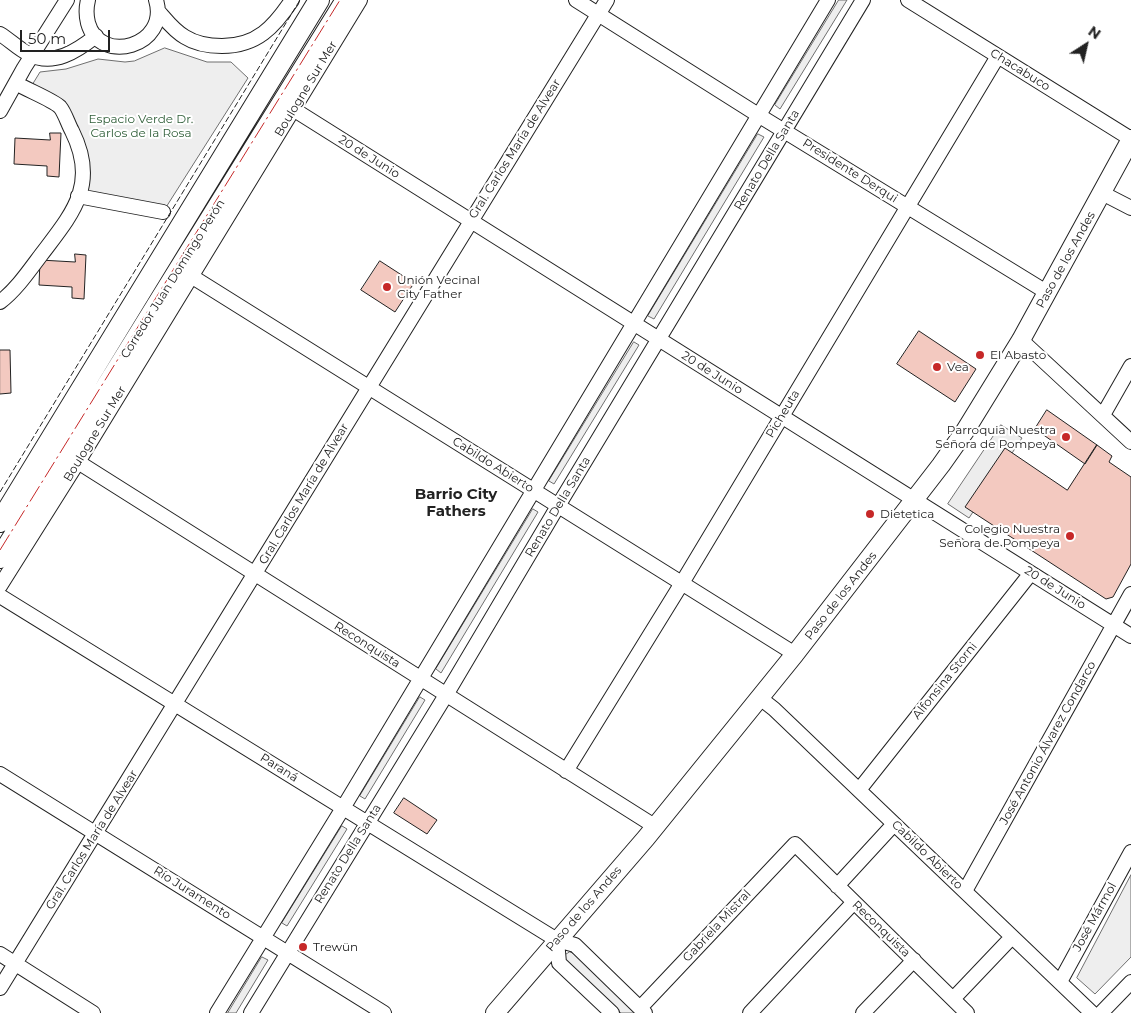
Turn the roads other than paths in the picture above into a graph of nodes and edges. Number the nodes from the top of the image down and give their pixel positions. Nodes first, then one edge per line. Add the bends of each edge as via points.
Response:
1 (68, 0) edge
2 (88, 0) edge
3 (292, 0) edge
4 (319, 0) edge
5 (346, 0) edge
6 (360, 0) edge
7 (576, 0) edge
8 (607, 0) edge
9 (828, 0) edge
10 (863, 0) edge
11 (908, 0) edge
12 (157, 5) edge
13 (598, 14) junction
14 (0, 34) edge
15 (96, 36) junction
16 (32, 56) junction
17 (998, 56) junction
18 (16, 84) junction
19 (293, 109) junction
20 (0, 111) edge
21 (758, 115) junction
22 (785, 130) junction
23 (1131, 139) edge
24 (1102, 193) junction
25 (78, 196) junction
26 (908, 207) junction
27 (1131, 208) edge
28 (163, 212) dead end
29 (470, 221) junction
30 (191, 276) junction
31 (1048, 293) junction
32 (0, 302) edge
33 (633, 323) junction
34 (659, 339) junction
35 (1021, 340) junction
36 (1131, 366) edge
37 (369, 387) junction
38 (1103, 415) junction
39 (781, 416) junction
40 (1131, 442) edge
41 (78, 462) junction
42 (533, 490) junction
43 (915, 500) junction
44 (558, 506) junction
45 (0, 522) edge
46 (0, 558) edge
47 (1031, 573) junction
48 (255, 574) junction
49 (682, 583) junction
50 (0, 586) edge
51 (1131, 594) edge
52 (0, 596) edge
53 (1113, 625) junction
54 (1131, 636) edge
55 (795, 654) junction
56 (420, 678) junction
57 (446, 695) junction
58 (760, 698) junction
59 (175, 704) junction
60 (566, 770) junction
61 (0, 774) edge
62 (859, 790) junction
63 (343, 808) junction
64 (367, 822) junction
65 (894, 824) junction
66 (656, 827) junction
67 (96, 833) junction
68 (795, 844) joint
69 (1131, 852) edge
70 (837, 886) junction
71 (965, 891) junction
72 (854, 902) junction
73 (264, 937) junction
74 (1012, 937) junction
75 (557, 940) junction
76 (288, 952) junction
77 (0, 954) edge
78 (914, 960) junction
79 (15, 964) junction
80 (1060, 982) junction
81 (1131, 982) edge
82 (0, 988) edge
83 (953, 999) junction
84 (643, 1011) edge
85 (93, 1013) edge
86 (217, 1013) edge
87 (251, 1013) edge
88 (384, 1013) edge
89 (495, 1013) edge
90 (612, 1013) edge
91 (750, 1013) edge
92 (863, 1013) edge
93 (967, 1013) edge
94 (1092, 1013) edge
95 (1101, 1013) edge

1 - 16 street
2 - 15 street via 86,15
3 - 12 street via 272,27 260,37 232,46 211,46 186,38
4 - 45 highway, Corredor Juan Domingo Perón
5 - 46 highway, Corredor Juan Domingo Perón
6 - 19 street, Boulogne Sur Mer
7 - 13 street, Presidente Derqui
8 - 13 street, Gral. Carlos María de Alvear
9 - 21 street
10 - 22 street, Renato Della Santa
11 - 17 street, Chacabuco
12 - 15 street via 155,26 140,43 116,47
13 - 21 street, Presidente Derqui
13 - 29 street, Gral. Carlos María de Alvear
14 - 16 street
15 - 16 street via 73,53 61,57
16 - 18 street
17 - 23 street, Chacabuco
17 - 26 street, Picheuta
18 - 20 street
18 - 25 street via 59,107 84,163
19 - 29 street, 20 de Junio
19 - 30 street, Boulogne Sur Mer
21 - 22 street, Presidente Derqui
21 - 33 street
22 - 26 street, Presidente Derqui
22 - 34 street, Renato Della Santa
23 - 24 main road, Paso de los Andes
24 - 27 street
24 - 31 main road, Paso de los Andes
25 - 28 street
25 - 32 street via 67,221
26 - 31 street, Presidente Derqui
26 - 39 street, Picheuta
29 - 33 street, 20 de Junio
29 - 37 street, Gral. Carlos María de Alvear
30 - 37 street, Cabildo Abierto
30 - 41 street, Boulogne Sur Mer
31 - 35 main road, Paso de los Andes
33 - 34 street, 20 de Junio
33 - 42 street
34 - 39 street, 20 de Junio
34 - 44 street, Renato Della Santa
35 - 38 street
35 - 43 main road, Paso de los Andes via 965,431
36 - 38 street
37 - 42 street, Cabildo Abierto
37 - 48 street, Gral. Carlos María de Alvear
38 - 40 street
39 - 43 street, 20 de Junio
39 - 49 street, Picheuta
41 - 48 street, Reconquista
41 - 50 street, Boulogne Sur Mer
42 - 44 street, Cabildo Abierto
42 - 56 street
43 - 47 street, 20 de Junio
43 - 55 main road, Paso de los Andes
44 - 49 street, Cabildo Abierto
44 - 57 street, Renato Della Santa
47 - 53 street, 20 de Junio
47 - 62 street, Alfonsina Storni
48 - 56 street, Reconquista
48 - 59 street, Gral. Carlos María de Alvear
49 - 55 street, Cabildo Abierto
49 - 60 street, Picheuta
51 - 53 street, José Antonio Álvarez Condarco
52 - 59 street, Paraná
53 - 54 street, 20 de Junio
53 - 71 street, José Antonio Álvarez Condarco
55 - 58 main road, Paso de los Andes
56 - 57 street, Reconquista
56 - 63 street
57 - 60 street, Reconquista
57 - 64 street, Renato Della Santa
58 - 62 street, Cabildo Abierto
58 - 66 main road, Paso de los Andes
59 - 63 street, Paraná
59 - 67 street, Gral. Carlos María de Alvear
60 - 66 street, Reconquista
61 - 67 street, Río Juramento
62 - 65 street, Cabildo Abierto
63 - 64 street, Paraná
63 - 73 street
64 - 75 street, Paraná
64 - 76 street, Renato Della Santa
65 - 70 street
65 - 71 street, Cabildo Abierto
66 - 75 main road, Paso de los Andes
67 - 73 street, Río Juramento
67 - 79 street, Gral. Carlos María de Alvear
68 - 70 street, Reconquista
68 - 84 street, Gabriela Mistral
69 - 80 street, José Mármol
70 - 72 street, Reconquista
71 - 74 street, Cabildo Abierto
72 - 78 street, Reconquista
72 - 91 street
73 - 76 street, Río Juramento
73 - 86 street
74 - 80 street, Cabildo Abierto
74 - 83 street
75 - 84 street, Paraná via 575,945
75 - 89 main road, Paso de los Andes
75 - 90 street via 559,963
76 - 87 street, Renato Della Santa
76 - 88 street, Río Juramento
77 - 79 street
78 - 83 street, Reconquista
78 - 92 street
79 - 82 street, Gral. Carlos María de Alvear
79 - 85 street
80 - 94 street, Cabildo Abierto
81 - 95 street
83 - 93 street, Reconquista

